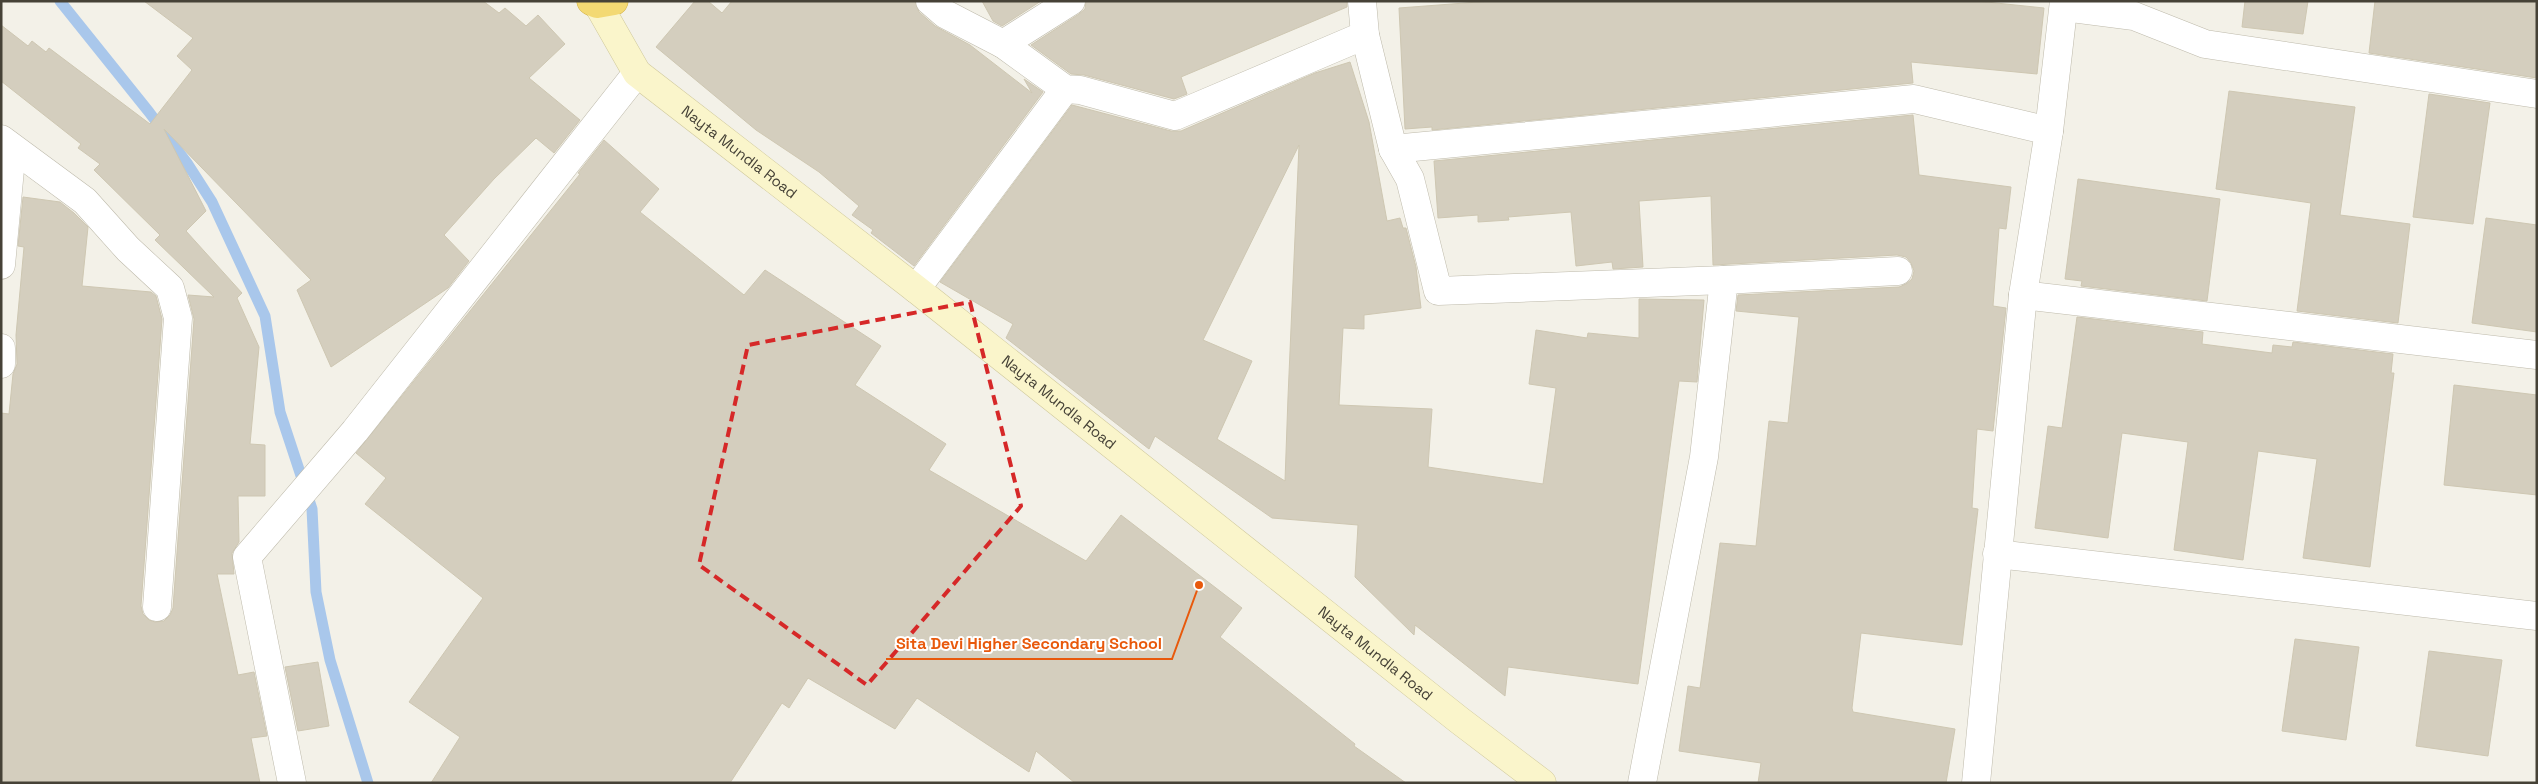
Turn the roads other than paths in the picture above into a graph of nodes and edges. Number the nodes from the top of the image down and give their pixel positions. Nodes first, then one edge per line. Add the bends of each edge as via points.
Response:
1 (930, 1) edge
2 (1071, 1) edge
3 (599, 2) edge
4 (1368, 2) edge
5 (2064, 4) edge
6 (1365, 35) junction
7 (1003, 44) junction
8 (637, 73) junction
9 (1065, 89) junction
10 (2537, 94) edge
11 (2049, 131) junction
12 (6, 143) edge
13 (1393, 149) junction
14 (1, 265) edge
15 (1898, 271) dead end
16 (1724, 280) junction
17 (916, 289) junction
18 (2023, 295) junction
19 (1, 348) edge
20 (2537, 355) edge
21 (1, 364) edge
22 (1996, 554) junction
23 (157, 608) dead end
24 (2537, 616) edge
25 (292, 783) edge
26 (1542, 783) edge
27 (1642, 783) edge
28 (1976, 783) edge

1 - 7 street via 945,14
2 - 7 street
3 - 8 main road, Nayta Mundla Road
4 - 6 street
5 - 10 street via 2134,16 2205,44
5 - 11 street
6 - 9 street via 1175,116 1080,90
6 - 13 street
7 - 9 street
8 - 17 main road, Nayta Mundla Road
8 - 25 street via 355,431 247,557
9 - 17 street
11 - 13 street via 1914,99
11 - 18 street
12 - 14 street
12 - 23 street via 85,201 128,249 170,288 178,318
13 - 16 street via 1410,180 1438,291
15 - 16 street
16 - 27 street via 1704,457
17 - 26 main road, Nayta Mundla Road
18 - 20 street
18 - 22 street
19 - 21 street
22 - 24 street
22 - 28 street

